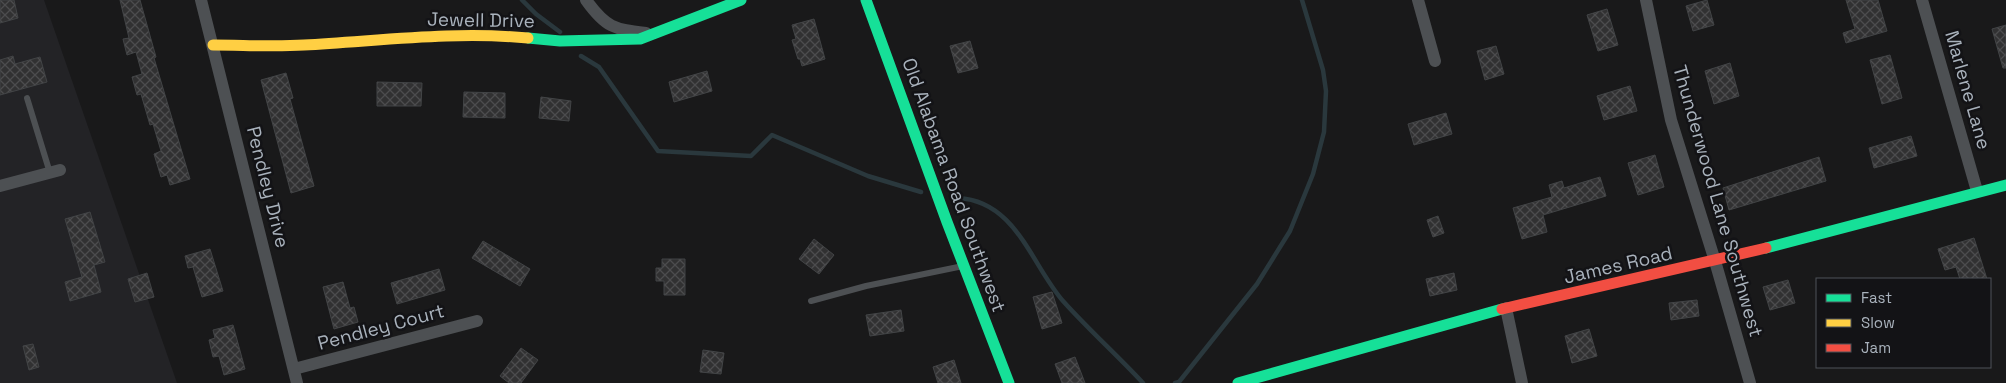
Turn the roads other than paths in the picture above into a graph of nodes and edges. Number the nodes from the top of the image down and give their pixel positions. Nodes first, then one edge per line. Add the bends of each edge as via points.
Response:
1 (201, 0) edge
2 (586, 0) edge
3 (741, 0) edge
4 (866, 0) edge
5 (1418, 0) edge
6 (1646, 0) edge
7 (1922, 0) edge
8 (651, 34) junction
9 (213, 45) junction
10 (1435, 61) dead end
11 (27, 98) dead end
12 (55, 171) joint
13 (2006, 185) edge
14 (0, 186) edge
15 (1977, 191) junction
16 (1715, 261) junction
17 (965, 266) junction
18 (811, 301) dead end
19 (1506, 308) junction
20 (477, 321) dead end
21 (294, 369) junction
22 (297, 383) edge
23 (1009, 383) edge
24 (1238, 383) edge
25 (1522, 383) edge
26 (1750, 383) edge

1 - 9 street, Pendley Drive
2 - 8 street via 594,12 615,29
3 - 8 street, Jewell Drive
4 - 17 street, Old Alabama Road Southwest
5 - 10 street
6 - 16 street, Thunderwood Lane Southwest via 1670,120
7 - 15 street, Marlene Lane
8 - 9 street, Jewell Drive via 606,41 485,34 303,45
9 - 21 street, Pendley Drive
11 - 12 lane
12 - 14 street
13 - 15 street, James Road
15 - 16 street, James Road
16 - 19 street, James Road
16 - 26 street, Thunderwood Lane Southwest
17 - 18 lane
17 - 23 street, Old Alabama Road Southwest
19 - 24 street, James Road
19 - 25 street
20 - 21 street, Pendley Court
21 - 22 street, Pendley Drive

